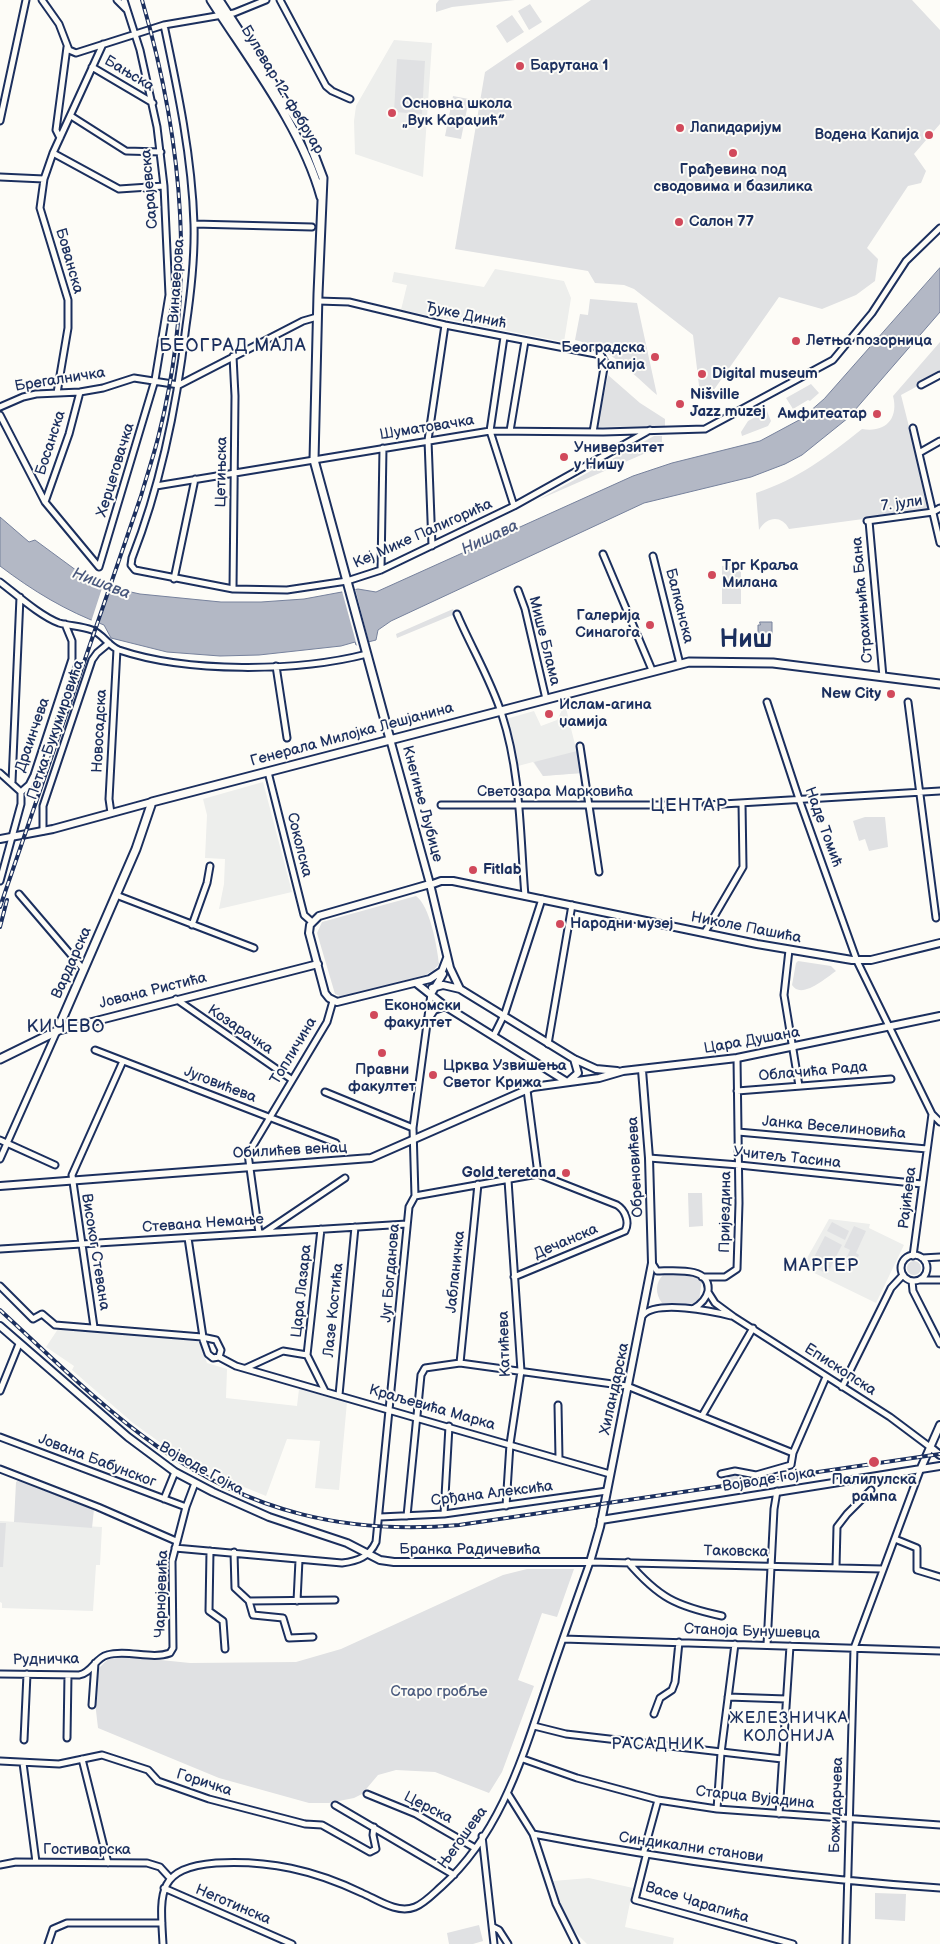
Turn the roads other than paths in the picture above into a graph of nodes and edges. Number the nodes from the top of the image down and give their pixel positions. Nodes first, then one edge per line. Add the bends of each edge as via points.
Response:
1 (26, 0) edge
2 (42, 0) edge
3 (117, 0) edge
4 (124, 0) edge
5 (211, 0) edge
6 (219, 0) edge
7 (266, 0) edge
8 (280, 0) edge
9 (126, 10) junction
10 (224, 15) junction
11 (164, 25) junction
12 (136, 35) junction
13 (103, 44) junction
14 (68, 47) junction
15 (92, 67) junction
16 (350, 99) dead end
17 (153, 103) junction
18 (71, 116) junction
19 (0, 121) edge
20 (60, 138) junction
21 (161, 152) junction
22 (53, 153) junction
23 (0, 177) edge
24 (44, 180) junction
25 (164, 186) junction
26 (194, 224) junction
27 (312, 228) dead end
28 (940, 228) edge
29 (318, 301) junction
30 (317, 316) junction
31 (445, 325) junction
32 (504, 337) junction
33 (525, 341) junction
34 (233, 356) junction
35 (940, 375) edge
36 (155, 380) junction
37 (179, 385) junction
38 (921, 385) dead end
39 (80, 392) junction
40 (57, 393) junction
41 (0, 407) edge
42 (0, 415) edge
43 (913, 428) dead end
44 (650, 430) junction
45 (490, 431) junction
46 (510, 431) junction
47 (593, 432) junction
48 (428, 440) junction
49 (940, 441) edge
50 (383, 448) junction
51 (919, 453) junction
52 (314, 460) junction
53 (234, 473) junction
54 (195, 479) junction
55 (156, 486) junction
56 (45, 502) junction
57 (514, 506) junction
58 (940, 508) edge
59 (933, 512) junction
60 (867, 521) joint
61 (940, 543) edge
62 (432, 546) junction
63 (603, 554) dead end
64 (653, 556) dead end
65 (131, 565) joint
66 (381, 570) junction
67 (174, 579) junction
68 (347, 581) junction
69 (0, 582) edge
70 (233, 589) junction
71 (349, 590) joint
72 (518, 590) dead end
73 (20, 597) junction
74 (456, 614) dead end
75 (66, 624) junction
76 (109, 643) junction
77 (117, 649) junction
78 (367, 654) junction
79 (680, 664) junction
80 (276, 666) junction
81 (652, 670) junction
82 (883, 677) junction
83 (940, 684) edge
84 (546, 698) junction
85 (767, 702) dead end
86 (908, 702) dead end
87 (500, 710) junction
88 (287, 738) dead end
89 (390, 739) junction
90 (580, 746) dead end
91 (268, 772) junction
92 (0, 773) edge
93 (12, 782) junction
94 (940, 791) edge
95 (21, 792) junction
96 (920, 792) junction
97 (799, 799) junction
98 (152, 802) junction
99 (742, 803) junction
100 (441, 804) dead end
101 (518, 804) junction
102 (588, 804) junction
103 (706, 804) dead end
104 (669, 805) dead end
105 (111, 813) junction
106 (43, 831) junction
107 (11, 837) junction
108 (0, 839) edge
109 (210, 866) dead end
110 (599, 872) dead end
111 (0, 880) edge
112 (430, 884) junction
113 (19, 894) dead end
114 (116, 895) junction
115 (525, 896) junction
116 (542, 899) junction
117 (572, 905) junction
118 (936, 918) dead end
119 (312, 922) junction
120 (192, 925) junction
121 (705, 932) junction
122 (940, 943) edge
123 (254, 948) dead end
124 (789, 950) junction
125 (447, 957) junction
126 (857, 961) junction
127 (318, 964) junction
128 (446, 966) junction
129 (84, 971) junction
130 (416, 983) junction
131 (460, 989) junction
132 (432, 991) junction
133 (176, 1000) junction
134 (334, 1001) junction
135 (445, 1006) junction
136 (503, 1016) junction
137 (940, 1016) edge
138 (428, 1019) junction
139 (890, 1026) junction
140 (57, 1031) junction
141 (494, 1035) junction
142 (548, 1044) junction
143 (793, 1048) junction
144 (95, 1050) dead end
145 (737, 1058) junction
146 (0, 1059) edge
147 (574, 1059) junction
148 (123, 1060) junction
149 (642, 1070) junction
150 (623, 1071) junction
151 (292, 1079) junction
152 (891, 1079) dead end
153 (567, 1082) junction
154 (799, 1086) junction
155 (527, 1090) junction
156 (738, 1091) junction
157 (325, 1092) dead end
158 (932, 1114) junction
159 (269, 1118) junction
160 (940, 1122) edge
161 (414, 1128) junction
162 (738, 1132) junction
163 (0, 1140) edge
164 (413, 1141) junction
165 (6, 1143) junction
166 (336, 1143) dead end
167 (927, 1149) junction
168 (648, 1158) junction
169 (0, 1159) edge
170 (739, 1165) junction
171 (55, 1166) dead end
172 (248, 1166) junction
173 (538, 1174) junction
174 (345, 1178) dead end
175 (72, 1180) junction
176 (508, 1180) junction
177 (478, 1184) junction
178 (922, 1184) junction
179 (0, 1186) edge
180 (415, 1196) junction
181 (407, 1224) junction
182 (355, 1227) junction
183 (321, 1229) junction
184 (262, 1233) junction
185 (188, 1238) junction
186 (82, 1244) junction
187 (0, 1249) edge
188 (912, 1256) junction
189 (940, 1257) edge
190 (922, 1258) junction
191 (652, 1263) joint
192 (653, 1274) junction
193 (903, 1275) junction
194 (514, 1277) junction
195 (702, 1277) junction
196 (920, 1280) junction
197 (940, 1280) edge
198 (912, 1281) junction
199 (0, 1286) edge
200 (708, 1292) junction
201 (645, 1303) junction
202 (652, 1309) junction
203 (693, 1309) junction
204 (643, 1315) junction
205 (734, 1317) junction
206 (0, 1326) edge
207 (94, 1327) junction
208 (753, 1328) junction
209 (202, 1337) junction
210 (19, 1344) junction
211 (940, 1344) edge
212 (307, 1355) junction
213 (219, 1356) junction
214 (460, 1363) junction
215 (246, 1368) junction
216 (520, 1371) junction
217 (826, 1377) junction
218 (627, 1386) junction
219 (842, 1387) junction
220 (0, 1391) edge
221 (325, 1391) junction
222 (339, 1395) junction
223 (558, 1405) dead end
224 (390, 1409) junction
225 (702, 1416) junction
226 (416, 1417) junction
227 (940, 1425) edge
228 (449, 1426) junction
229 (0, 1437) edge
230 (510, 1444) junction
231 (930, 1447) junction
232 (793, 1453) junction
233 (940, 1455) edge
234 (559, 1458) junction
235 (940, 1466) edge
236 (921, 1468) junction
237 (0, 1469) edge
238 (175, 1472) junction
239 (610, 1474) junction
240 (721, 1474) dead end
241 (195, 1483) junction
242 (871, 1490) dead end
243 (777, 1491) junction
244 (607, 1492) junction
245 (164, 1499) junction
246 (506, 1506) junction
247 (186, 1507) junction
248 (444, 1514) junction
249 (407, 1516) junction
250 (380, 1517) junction
251 (602, 1520) junction
252 (895, 1539) junction
253 (176, 1541) junction
254 (175, 1548) junction
255 (210, 1551) junction
256 (234, 1552) junction
257 (368, 1554) junction
258 (300, 1560) junction
259 (590, 1562) junction
260 (628, 1562) junction
261 (770, 1566) junction
262 (836, 1567) junction
263 (882, 1569) junction
264 (940, 1577) edge
265 (334, 1600) dead end
266 (249, 1601) junction
267 (297, 1601) junction
268 (722, 1616) dead end
269 (313, 1637) dead end
270 (563, 1639) junction
271 (679, 1642) junction
272 (735, 1644) junction
273 (767, 1645) junction
274 (790, 1646) junction
275 (173, 1648) joint
276 (854, 1648) junction
277 (225, 1649) dead end
278 (940, 1651) edge
279 (95, 1663) junction
280 (0, 1674) edge
281 (26, 1674) junction
282 (68, 1675) junction
283 (728, 1697) junction
284 (786, 1699) junction
285 (92, 1705) dead end
286 (654, 1714) dead end
287 (534, 1726) junction
288 (66, 1738) dead end
289 (24, 1740) dead end
290 (721, 1752) junction
291 (523, 1758) junction
292 (82, 1759) junction
293 (782, 1759) junction
294 (0, 1761) edge
295 (23, 1763) junction
296 (367, 1794) dead end
297 (508, 1794) junction
298 (658, 1800) junction
299 (335, 1805) dead end
300 (717, 1809) junction
301 (779, 1814) junction
302 (849, 1819) junction
303 (940, 1826) edge
304 (374, 1827) junction
305 (533, 1834) junction
306 (482, 1836) junction
307 (474, 1848) junction
308 (645, 1853) junction
309 (36, 1862) junction
310 (108, 1863) junction
311 (0, 1865) edge
312 (454, 1875) junction
313 (170, 1878) junction
314 (846, 1882) junction
315 (164, 1888) junction
316 (940, 1888) edge
317 (162, 1923) junction
318 (493, 1927) junction
319 (48, 1944) edge
320 (163, 1944) edge
321 (292, 1944) edge
322 (494, 1944) edge
323 (508, 1944) edge
324 (576, 1944) edge
325 (793, 1944) edge
326 (846, 1944) edge

1 - 19 street
2 - 14 street via 59,24
3 - 9 street
4 - 9 street, Сарајевска
5 - 10 main road, Булевар 12. фебруар
6 - 10 main road, Булевар 12. фебруар
7 - 10 street
8 - 16 street via 326,86
9 - 12 street, Сарајевска
10 - 11 street
10 - 29 main road, Булевар 12. фебруар via 307,136 323,178
11 - 12 street
11 - 26 street, Винаверова via 180,102
12 - 13 street
12 - 17 street, Сарајевска
13 - 14 street via 76,53
13 - 15 street, Бованска
14 - 20 street, Бованска via 56,130
15 - 17 street, Бањска
15 - 18 street, Бованска
17 - 21 street, Сарајевска
18 - 20 street, Бованска
18 - 21 street via 126,151
20 - 22 street, Бованска
21 - 25 street, Сарајевска
22 - 24 street, Бованска
22 - 25 street via 119,189
23 - 24 street
24 - 40 street, Бованска via 40,208 70,315
25 - 36 street, Сарајевска via 169,295
26 - 27 street
26 - 37 street, Винаверова via 192,275
28 - 44 street, Шуматовачка via 906,261 872,314 834,360 705,429
29 - 30 main road, Булевар 12. фебруар
29 - 31 street, Ђуке Динић via 349,302
30 - 34 street
30 - 52 main road, Булевар 12. фебруар
31 - 32 street, Ђуке Динић
31 - 48 street
32 - 33 street, Ђуке Динић
32 - 45 street
33 - 46 street
33 - 47 street, Ђуке Динић via 603,356 605,362
34 - 37 street
34 - 53 street, Цетињска
35 - 38 street
36 - 37 street, Брегалничка
36 - 39 street, Брегалничка via 134,378
36 - 56 street, Херцеговачка via 100,567
37 - 55 street, Винаверова
39 - 40 street, Брегалничка
39 - 56 street, Босанска via 70,434
40 - 41 street, Брегалничка via 23,397
42 - 56 street
43 - 51 street
44 - 47 street, Шуматовачка
44 - 57 street, Кеј Мике Палигорића
45 - 46 street, Шуматовачка
45 - 48 street, Шуматовачка
45 - 57 street
46 - 47 street, Шуматовачка
48 - 50 street, Шуматовачка
48 - 62 street
49 - 51 street
50 - 52 street, Шуматовачка
50 - 66 street
51 - 59 street
52 - 53 street, Шуматовачка
52 - 68 main road, Булевар 12. фебруар
53 - 54 street, Шуматовачка
53 - 70 street, Цетињска
54 - 55 street, Шуматовачка
54 - 67 street
55 - 65 street, Винаверова
57 - 62 street, Кеј Мике Палигорића
58 - 59 street, 7. јули
59 - 60 street, 7. јули
59 - 61 street
60 - 82 street, Страхињића Бана
62 - 66 street, Кеј Мике Палигорића
63 - 81 street
64 - 79 street, Балканска
65 - 67 street, Кеј Мике Палигорића via 138,572
66 - 68 street, Кеј Мике Палигорића
67 - 70 street, Кеј Мике Палигорића
68 - 70 street, Кеј Мике Палигорића via 286,590
68 - 71 main road, Булевар 12. фебруар
69 - 73 street
71 - 78 main road, Кнегиње Љубице
72 - 84 street, Мише Блама
73 - 75 street via 55,621
73 - 93 street
74 - 87 street
75 - 76 street via 92,630
75 - 95 street, Драинчева via 72,641 72,659 32,780
76 - 77 street
76 - 106 street, Петка Букумировића via 92,660 43,806
77 - 80 street via 188,663
77 - 105 street, Новосадска
78 - 80 street via 342,660
78 - 89 main road, Кнегиње Љубице
79 - 81 main road, Генерала Милојка Лешјанина
79 - 82 main road, Генерала Милојка Лешјанина via 748,661
80 - 88 street
81 - 84 main road, Генерала Милојка Лешјанина
82 - 83 main road
84 - 87 main road, Генерала Милојка Лешјанина
85 - 97 street, Наде Томић
86 - 96 street
87 - 89 main road, Генерала Милојка Лешјанина
87 - 101 street via 515,771
89 - 91 main road, Генерала Милојка Лешјанина
89 - 112 street, Кнегиње Љубице
90 - 102 street
91 - 98 main road, Генерала Милојка Лешјанина
91 - 119 street, Соколска via 304,915
92 - 93 street
93 - 95 street
94 - 96 street
95 - 107 street, Драинчева via 21,804
96 - 97 street
96 - 118 street
97 - 99 street
97 - 126 street, Наде Томић
98 - 105 street, Генерала Милојка Лешјанина
98 - 114 main road, Вардарска
99 - 103 street
99 - 121 street via 743,867
100 - 101 street, Светозара Марковића
101 - 102 street, Светозара Марковића
101 - 115 street
102 - 104 street, Светозара Марковића
102 - 110 street
105 - 106 street, Генерала Милојка Лешјанина
106 - 107 street, Генерала Милојка Лешјанина
107 - 108 street, Генерала Милојка Лешјанина
107 - 111 street, Драинчева
109 - 120 street
112 - 115 street, Николе Пашића via 448,880
112 - 119 street, Николе Пашића via 322,915
112 - 125 street, Кнегиње Љубице
113 - 129 street
114 - 120 street
114 - 129 main road, Вардарска
115 - 116 street, Николе Пашића
116 - 117 street, Николе Пашића
116 - 136 street
117 - 121 street, Николе Пашића
117 - 142 street
119 - 127 street via 309,933
120 - 123 street
121 - 124 street, Николе Пашића
122 - 126 street, Николе Пашића
124 - 126 street, Николе Пашића
124 - 143 street via 784,989
125 - 128 street
125 - 131 street
126 - 139 street, Наде Томић
127 - 133 street, Јована Ристића
127 - 134 street via 325,993
128 - 130 street via 438,975
128 - 132 street
129 - 140 main road, Вардарска
130 - 132 street
130 - 134 street
131 - 132 street via 444,985
131 - 136 street
132 - 135 street
132 - 138 street, Југ Богданова
133 - 140 street, Јована Ристића
133 - 151 street, Козарачка
134 - 151 street, Топличина via 327,1022
135 - 138 street via 434,1010
135 - 141 street
136 - 141 street
136 - 142 street
137 - 139 street, Цара Душана
138 - 161 street, Југ Богданова
139 - 143 street, Цара Душана
139 - 158 street, Наде Томић
140 - 146 main road, Јована Ристића
140 - 165 street, Вардарска
141 - 153 street
142 - 147 street
143 - 145 street, Цара Душана
143 - 154 street
144 - 148 street, Југовићева
145 - 149 street, Цара Душана
145 - 156 street, Пријездина
147 - 150 street via 596,1068
147 - 153 street via 578,1073
148 - 159 street, Југовићева
148 - 175 street via 74,1166
149 - 150 street, Цара Душана
149 - 168 street, Обреновићева
150 - 153 street, Цара Душана
151 - 159 street, Топличина
152 - 154 street, Облачића Рада
153 - 155 street, Обилићев венац
154 - 156 street, Облачића Рада
155 - 164 street, Обилићев венац
155 - 173 street
156 - 162 street, Пријездина
157 - 161 street
158 - 160 street
158 - 167 street, Рајићева
159 - 166 street, Југовићева
159 - 172 street, Топличина via 249,1152
161 - 164 street, Југ Богданова
162 - 167 street, Јанка Веселиновића
162 - 170 street, Пријездина
163 - 165 street
164 - 172 street, Обилићев венац via 362,1160
164 - 180 street, Југ Богданова
165 - 169 street, Вардарска
165 - 171 street
167 - 178 street, Рајићева
168 - 170 street, Учитељ Тасина
168 - 191 street, Обреновићева
170 - 178 street, Учитељ Тасина
170 - 195 street, Пријездина via 737,1269 725,1277
172 - 175 street, Обилићев венац
172 - 184 street
173 - 176 street
173 - 194 street, Дечанска via 620,1206 626,1229
174 - 184 street
175 - 179 street, Обилићев венац
175 - 186 street, Високог Стевана
176 - 177 street
176 - 194 street, Катићева
177 - 180 street
177 - 214 street, Јабланичка
178 - 188 street, Рајићева
180 - 181 street, Југ Богданова via 409,1207
181 - 182 street, Стевана Немање
181 - 224 street, Југ Богданова
182 - 183 street, Стевана Немање
182 - 222 street, Лазе Костића
183 - 184 street, Стевана Немање
183 - 212 street, Цара Лазара
184 - 185 street, Стевана Немање
185 - 186 street, Стевана Немање
185 - 209 street
186 - 187 street, Стевана Немање
186 - 207 street, Високог Стевана
188 - 190 street
188 - 193 street via 902,1263
189 - 190 street
190 - 196 street via 927,1267 926,1275
191 - 192 street, Хиландарска
192 - 195 street via 694,1272
192 - 201 street, Хиландарска
193 - 198 street
193 - 219 street via 891,1288
194 - 216 street, Катићева
195 - 200 street
196 - 197 street
196 - 198 street
198 - 211 street via 913,1291
199 - 207 street via 33,1319 42,1314 55,1325
200 - 203 street via 703,1302
200 - 205 street, Епископска
201 - 202 street
201 - 204 street, Хиландарска
202 - 203 street, Епископска
202 - 204 street
203 - 205 street, Епископска
204 - 218 street, Хиландарска
205 - 208 street, Епископска
206 - 210 street, Војводе Гојка
207 - 209 street
208 - 217 street, Епископска
208 - 225 street
209 - 213 street, Краљевића Марка via 210,1356
209 - 213 street via 218,1341
210 - 220 street
210 - 238 street, Војводе Гојка via 128,1438
212 - 215 street via 283,1351
212 - 221 street
213 - 215 street, Краљевића Марка
214 - 216 street
214 - 226 street via 422,1370
215 - 221 street, Краљевића Марка
216 - 218 street
216 - 230 street, Катићева
217 - 219 street, Епископска
217 - 232 street
218 - 225 street
218 - 239 street, Хиландарска
219 - 231 street, Епископска
221 - 222 street, Краљевића Марка
222 - 224 street, Краљевића Марка
223 - 234 street
224 - 226 street, Краљевића Марка
224 - 250 street, Југ Богданова
225 - 232 street
226 - 228 street, Краљевића Марка
226 - 249 street
227 - 231 street
228 - 230 street, Краљевића Марка
228 - 248 street
229 - 245 street, Јована Бабунског
230 - 234 street, Краљевића Марка
230 - 246 street, Катићева
231 - 233 street
231 - 236 street
232 - 240 street via 793,1462 784,1468 756,1475 735,1471
234 - 239 street, Краљевића Марка
235 - 236 street, Војводе Гојка
236 - 243 street, Војводе Гојка
236 - 252 street, Божидарчева
237 - 253 street via 98,1506
238 - 241 street, Војводе Гојка
238 - 245 street
239 - 244 street, Хиландарска
241 - 247 street, Чарнојевића
241 - 257 street, Војводе Гојка via 269,1517 347,1543
242 - 262 street via 837,1527
243 - 251 street, Војводе Гојка
243 - 261 street
244 - 246 street, Срђана Алексића
244 - 251 street, Хиландарска
245 - 247 street, Јована Бабунског
246 - 248 street, Срђана Алексића
247 - 253 street, Чарнојевића
248 - 249 street, Срђана Алексића
249 - 250 street, Срђана Алексића
250 - 257 street, Југ Богданова via 376,1542
251 - 259 street, Његошева
252 - 263 street, Божидарчева
252 - 264 street via 917,1548 917,1570
253 - 254 street, Чарнојевића
254 - 255 street
254 - 275 street, Чарнојевића via 172,1561
255 - 256 street
255 - 277 street via 209,1611 223,1621
256 - 258 street
256 - 266 street via 235,1588
257 - 258 street via 342,1563
257 - 259 street, Бранка Радичевића via 394,1562
258 - 267 street
259 - 260 street, Таковска
259 - 270 street, Његошева
260 - 261 street, Таковска
260 - 268 street via 650,1586 669,1600
261 - 262 street, Таковска
261 - 273 street
262 - 263 street, Таковска
263 - 276 street, Божидарчева
265 - 267 street
266 - 267 street
266 - 269 street via 256,1617 284,1619 288,1638
270 - 271 street, Станоја Бунушевца
270 - 287 street, Његошева
271 - 272 street, Станоја Бунушевца
271 - 286 street via 675,1682 672,1690 660,1698
272 - 273 street, Станоја Бунушевца
272 - 283 street
273 - 274 street, Станоја Бунушевца
274 - 276 street, Станоја Бунушевца
274 - 284 street
275 - 279 street, Рудничка via 168,1654 111,1654
276 - 278 street, Станоја Бунушевца
276 - 302 street, Божидарчева
279 - 282 street, Рудничка via 85,1674
279 - 285 street
280 - 281 street, Рудничка
281 - 282 street, Рудничка
281 - 289 street
282 - 288 street
283 - 284 street
283 - 290 street
284 - 293 street
287 - 290 street via 566,1734
287 - 291 street, Његошева
290 - 293 street
290 - 300 street
291 - 297 street, Његошева
291 - 298 street, Старца Вујадина via 578,1778
292 - 295 street, Горичка via 59,1764
292 - 304 street, Горичка via 102,1755 148,1770 158,1781 209,1799 305,1824 319,1824 370,1852 376,1849
292 - 310 street
293 - 301 street
294 - 295 street, Горичка
295 - 309 street
296 - 307 street, Церска via 416,1814
297 - 305 street
297 - 306 street, Његошева
298 - 300 street, Старца Вујадина
298 - 308 street
299 - 304 street
300 - 301 street, Старца Вујадина
301 - 302 street, Старца Вујадина
302 - 303 street, Старца Вујадина
302 - 314 street, Божидарчева
304 - 312 street
305 - 308 street, Синдикални станови
305 - 324 street via 556,1904
306 - 307 street, Његошева
306 - 318 street
307 - 312 street, Његошева
308 - 314 street, Синдикални станови
308 - 325 street, Васе Чарапића via 635,1900
309 - 310 street, Гостиварска
309 - 311 street, Гостиварска
310 - 313 street, Гостиварска via 150,1863 164,1870
312 - 313 street, Његошева via 421,1904 407,1909 390,1906 321,1875 274,1864 203,1864 181,1870
313 - 315 street
314 - 316 street, Синдикални станови
314 - 326 street, Божидарчева
315 - 317 street
315 - 321 street, Неготинска
317 - 319 street via 67,1924 53,1930
317 - 320 street
318 - 322 street
318 - 323 street via 499,1930

